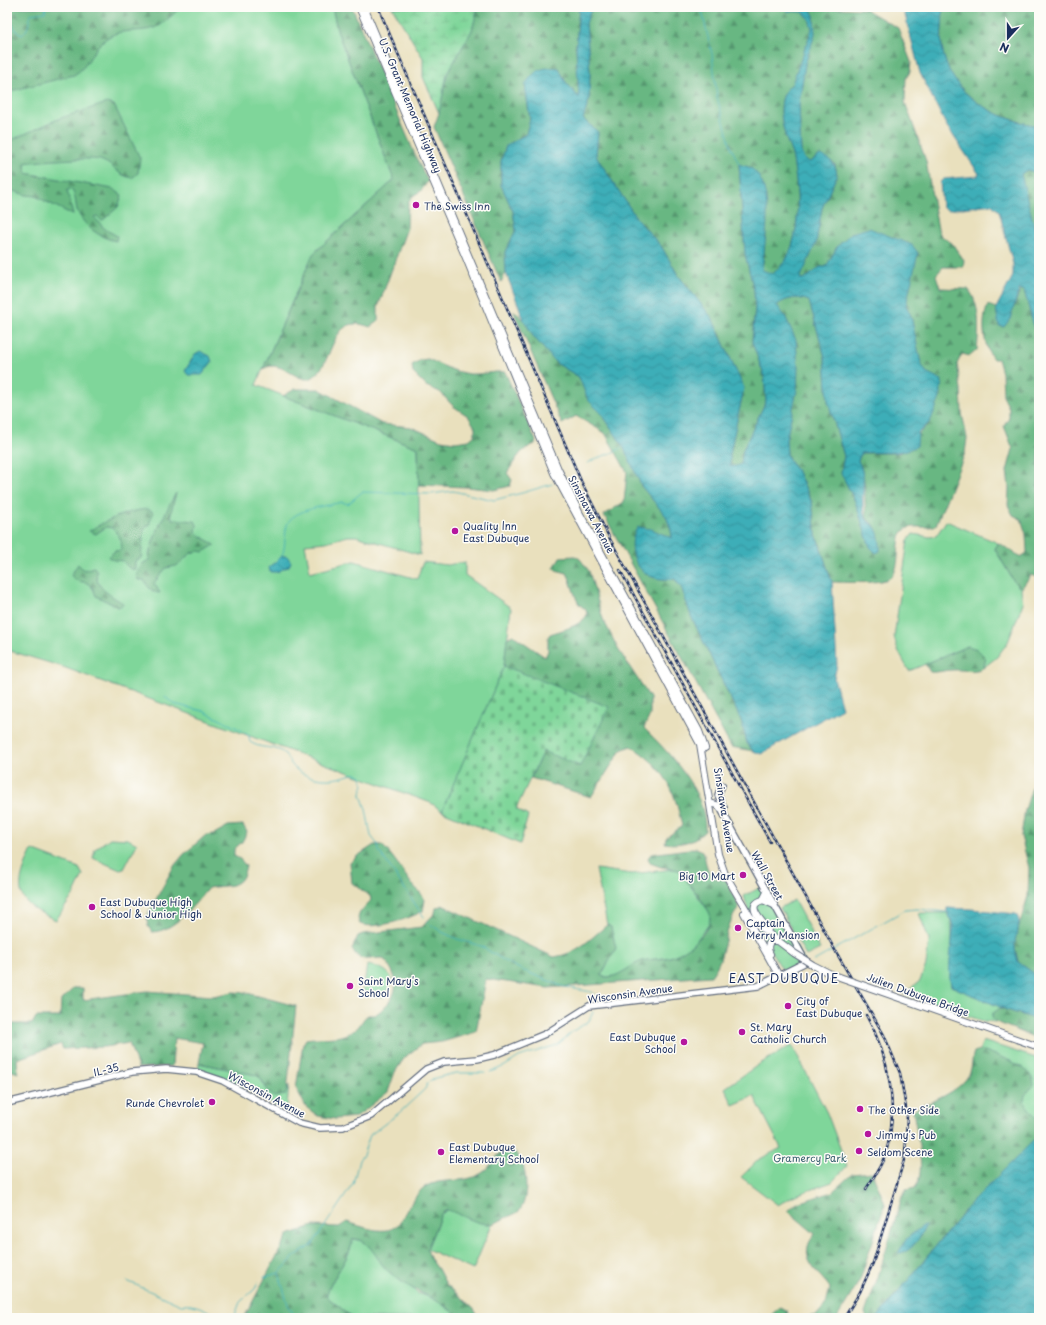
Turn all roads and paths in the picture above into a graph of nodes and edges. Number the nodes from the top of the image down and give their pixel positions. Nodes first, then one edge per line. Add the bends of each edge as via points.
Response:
1 (359, 7) edge
2 (364, 7) edge
3 (447, 209) junction
4 (722, 785) dead end
5 (711, 803) junction
6 (728, 822) junction
7 (732, 888) junction
8 (767, 892) junction
9 (763, 900) junction
10 (774, 905) junction
11 (768, 929) junction
12 (776, 941) junction
13 (784, 945) junction
14 (806, 962) joint
15 (780, 975) junction
16 (1039, 1047) edge
17 (210, 1076) joint
18 (7, 1104) edge

1 - 3 highway, U.S. Grant Memorial Highway
2 - 3 highway, U.S. Grant Memorial Highway
3 - 5 highway, Sinsinawa Avenue via 554,473 697,738 702,750
4 - 6 main road via 718,797 728,815
5 - 6 main road, Wall Street via 719,807
5 - 7 highway, Sinsinawa Avenue via 718,854
5 - 11 highway, Sinsinawa Avenue via 726,866 751,911
6 - 8 main road, Wall Street
7 - 12 highway, Sinsinawa Avenue via 750,916
7 - 15 highway
8 - 9 highway
8 - 10 main road, Wall Street
9 - 10 highway
9 - 11 highway via 757,902 754,909
10 - 14 main road, Wall Street
11 - 13 highway, Sinsinawa Avenue
12 - 13 highway, Sinsinawa Avenue
12 - 15 highway via 771,941 768,949
13 - 16 highway, Julien Dubuque Bridge, bridge via 831,974
14 - 15 main road, Wisconsin Avenue
15 - 17 main road, Wisconsin Avenue via 758,986 589,1006 545,1034 499,1053 478,1059 444,1062 426,1069 371,1116 342,1127 320,1128 299,1123 232,1085
17 - 18 main road, IL-35 via 182,1070 144,1070

